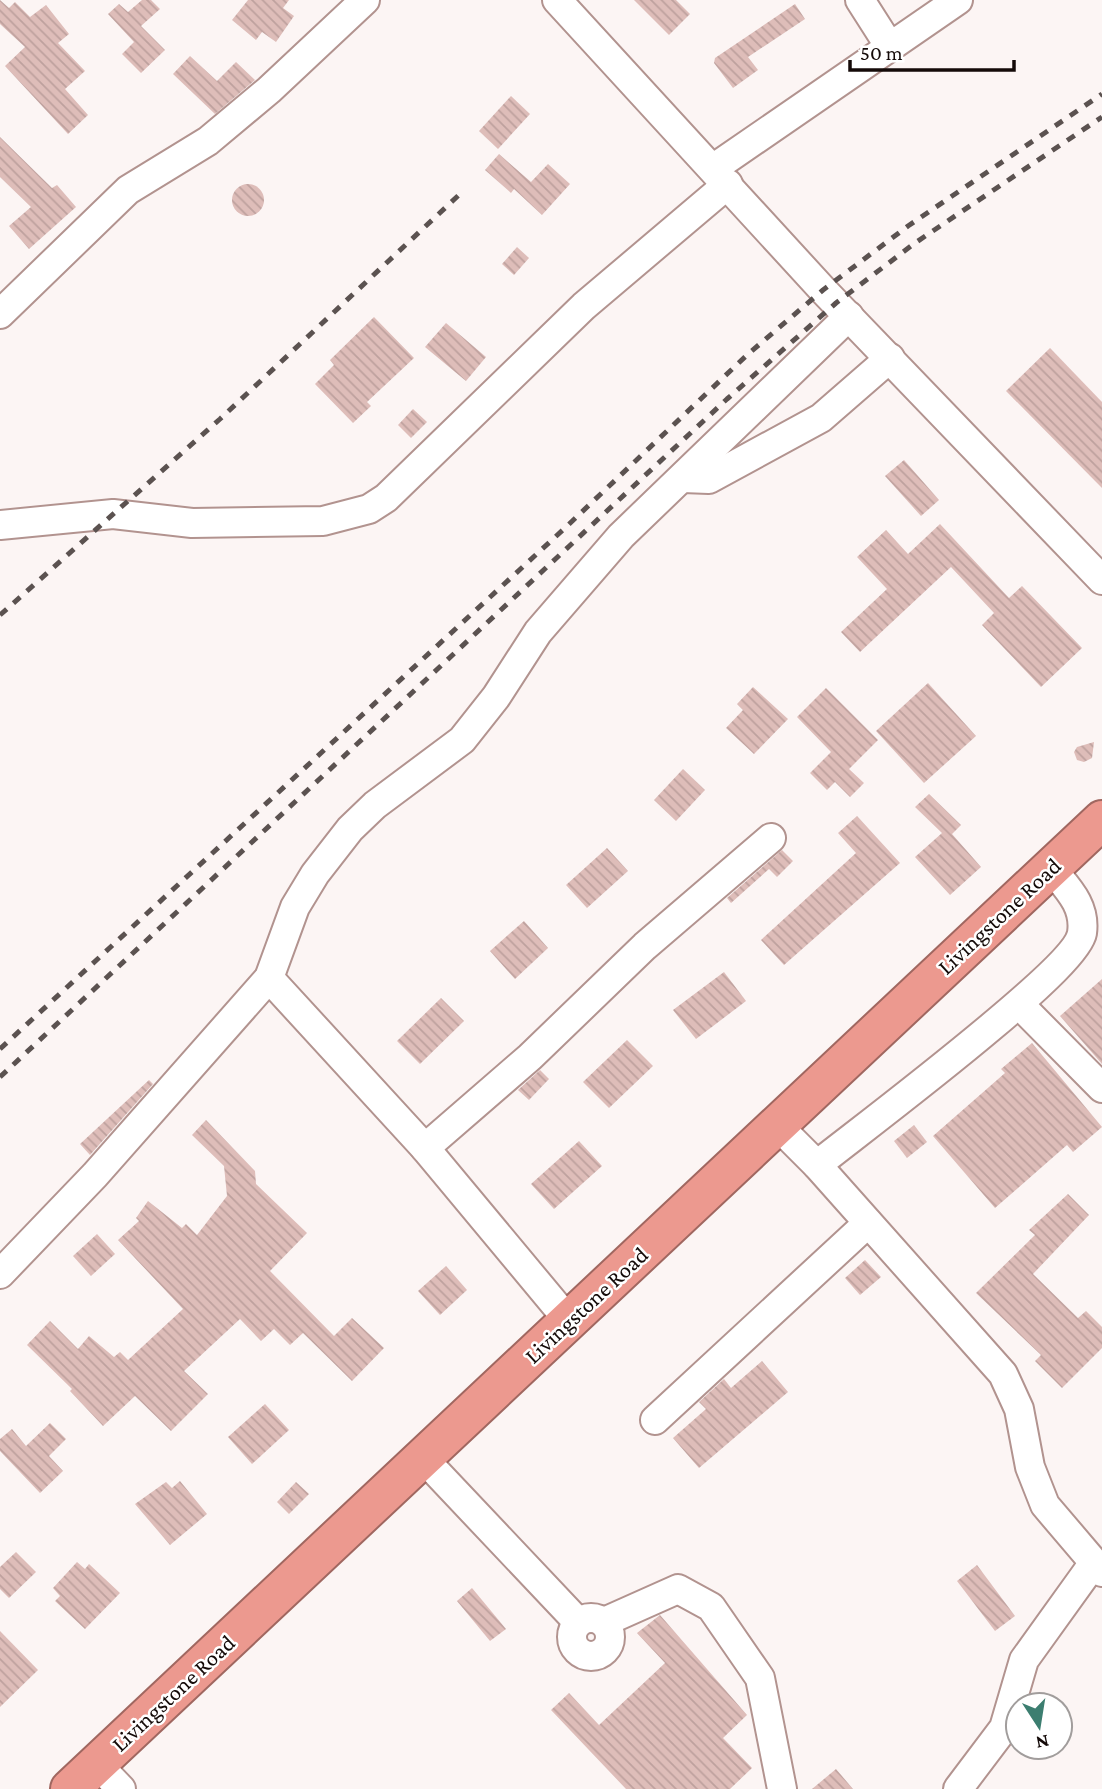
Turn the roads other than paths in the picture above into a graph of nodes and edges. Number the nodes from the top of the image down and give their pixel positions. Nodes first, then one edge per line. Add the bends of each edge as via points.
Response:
1 (365, 0) edge
2 (557, 0) edge
3 (860, 0) edge
4 (958, 0) edge
5 (890, 47) junction
6 (721, 176) junction
7 (0, 314) edge
8 (849, 316) junction
9 (890, 358) junction
10 (683, 478) junction
11 (0, 525) edge
12 (1102, 580) edge
13 (1100, 824) edge
14 (771, 838) dead end
15 (1051, 868) junction
16 (269, 978) junction
17 (1018, 1004) junction
18 (1102, 1088) edge
19 (777, 1125) junction
20 (425, 1148) junction
21 (817, 1165) junction
22 (868, 1223) junction
23 (0, 1274) edge
24 (569, 1321) junction
25 (655, 1420) dead end
26 (423, 1458) junction
27 (1098, 1568) edge
28 (96, 1781) edge
29 (782, 1789) edge
30 (958, 1789) edge

1 - 7 street via 208,141 128,190
2 - 6 street
3 - 5 street
4 - 5 street
5 - 6 street
6 - 8 street
6 - 11 street via 386,498 369,509 323,521 192,523 113,514
8 - 9 street
8 - 10 street
9 - 10 street via 821,418 709,479
9 - 12 street
10 - 16 street via 621,536 538,632 462,740 350,829 295,908
13 - 15 highway, Livingstone Road
14 - 20 street via 645,946 530,1057
15 - 17 street via 1080,904 1082,934 1063,962
15 - 19 highway, Livingstone Road
16 - 20 street
16 - 23 street via 95,1175
17 - 18 street
17 - 21 street
19 - 21 street
19 - 24 highway, Livingstone Road
20 - 24 street
21 - 22 street
22 - 25 street
22 - 27 street via 1003,1374 1019,1409 1030,1467 1045,1505
24 - 26 highway, Livingstone Road
26 - 28 highway, Livingstone Road
26 - 29 street via 591,1622 678,1589 711,1607 760,1678
27 - 30 street via 1024,1660 1004,1728

